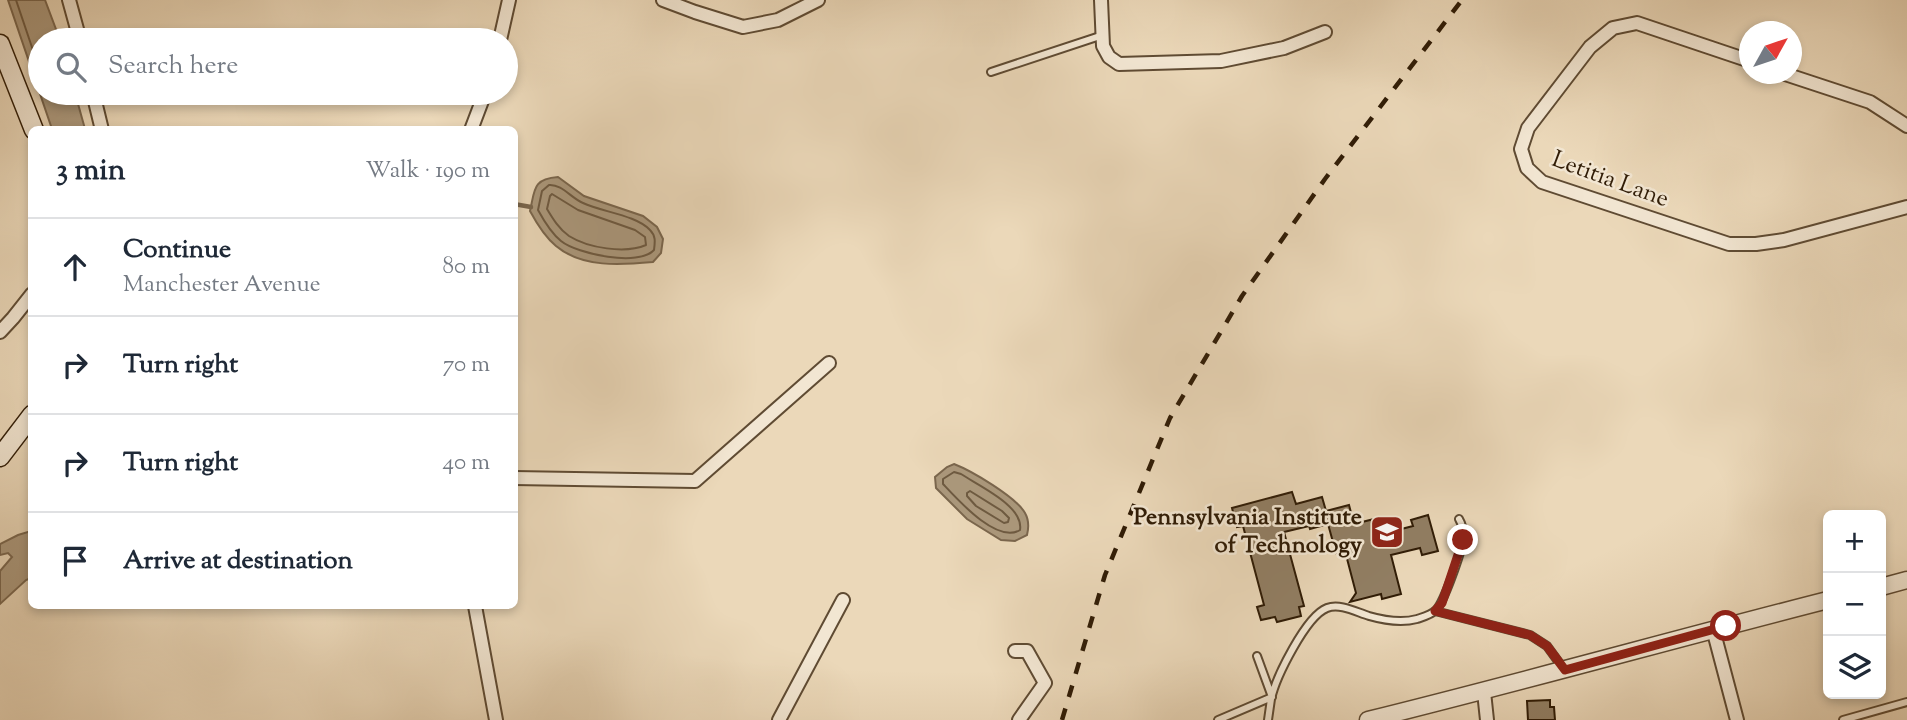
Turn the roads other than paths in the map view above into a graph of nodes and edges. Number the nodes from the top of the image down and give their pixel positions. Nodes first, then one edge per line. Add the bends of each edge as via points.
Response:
1 (69, 0) edge
2 (509, 0) edge
3 (663, 0) edge
4 (818, 0) edge
5 (1101, 0) edge
6 (77, 28) edge
7 (503, 28) edge
8 (1325, 32) dead end
9 (1102, 35) junction
10 (0, 44) edge
11 (1739, 58) edge
12 (991, 72) dead end
13 (1802, 79) edge
14 (96, 105) edge
15 (480, 105) edge
16 (32, 126) edge
17 (102, 126) edge
18 (473, 126) edge
19 (1907, 126) edge
20 (1907, 207) edge
21 (28, 299) edge
22 (0, 332) edge
23 (829, 363) dead end
24 (28, 420) edge
25 (0, 457) edge
26 (518, 478) edge
27 (1459, 519) dead end
28 (1907, 580) edge
29 (1886, 586) edge
30 (843, 600) dead end
31 (1823, 601) edge
32 (476, 609) edge
33 (1435, 611) junction
34 (1713, 629) junction
35 (1015, 651) dead end
36 (1256, 656) dead end
37 (1565, 670) junction
38 (1484, 692) junction
39 (1272, 697) junction
40 (1907, 702) edge
41 (496, 720) edge
42 (779, 720) edge
43 (1019, 720) edge
44 (1218, 720) edge
45 (1268, 720) edge
46 (1368, 720) edge
47 (1487, 720) edge
48 (1737, 720) edge
49 (1843, 720) edge

1 - 6 street
2 - 7 street
3 - 4 street via 743,27 778,20
5 - 9 street
8 - 9 street via 1284,48 1221,61 1119,64 1103,46
9 - 12 lane
10 - 16 main road
11 - 20 street, Letitia Lane via 1637,23 1613,28 1590,47 1528,128 1521,149 1527,168 1542,182 1729,244 1784,240
13 - 19 street via 1870,102
14 - 17 street
15 - 18 street
21 - 22 street
23 - 26 street via 695,481
24 - 25 main road
27 - 33 lane via 1463,540 1442,603
28 - 29 street
30 - 42 street
31 - 34 street
32 - 41 street
33 - 37 lane via 1530,635 1547,646
33 - 39 lane via 1399,621 1343,608 1324,609 1297,640
34 - 37 street
34 - 48 street
35 - 43 street via 1027,651 1045,682
36 - 39 lane
37 - 38 street
38 - 46 street
38 - 47 street
39 - 44 lane
39 - 45 lane
40 - 49 lane

